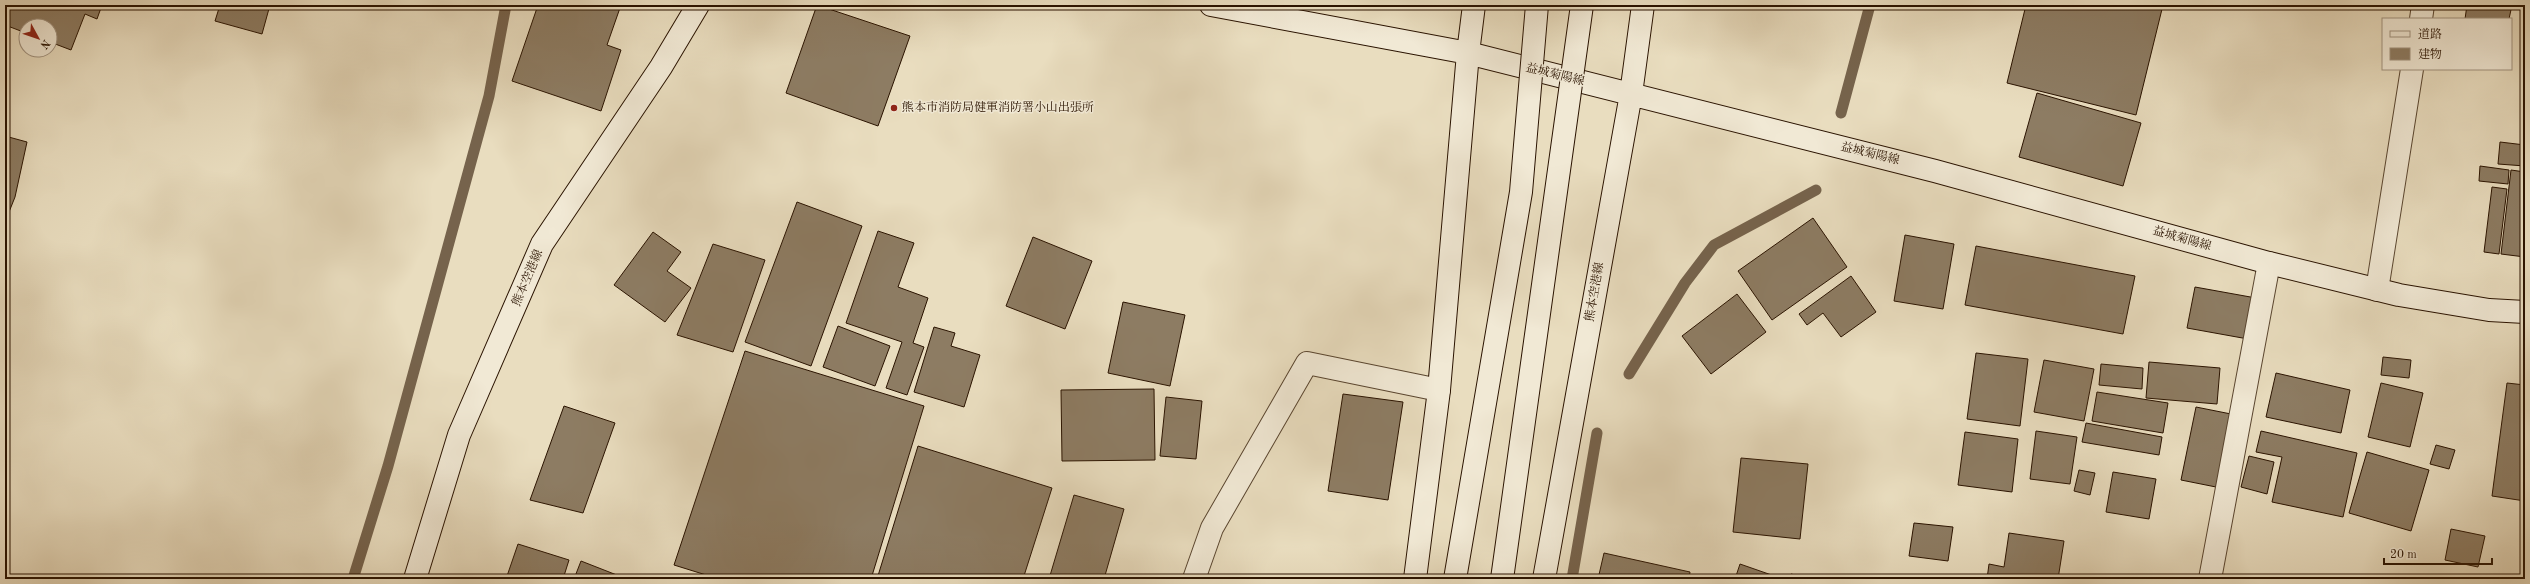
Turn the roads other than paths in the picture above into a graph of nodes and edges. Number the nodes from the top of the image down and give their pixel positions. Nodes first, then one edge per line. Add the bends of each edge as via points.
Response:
1 (698, 5) edge
2 (1212, 5) edge
3 (1474, 5) edge
4 (1537, 5) edge
5 (1582, 5) edge
6 (1642, 5) edge
7 (2423, 5) edge
8 (2420, 18) edge
9 (1468, 53) junction
10 (2412, 70) edge
11 (1631, 94) junction
12 (2269, 263) junction
13 (2377, 290) junction
14 (2525, 312) edge
15 (1439, 390) junction
16 (415, 579) edge
17 (1194, 579) edge
18 (1415, 579) edge
19 (1455, 579) edge
20 (1502, 579) edge
21 (1544, 579) edge
22 (2210, 579) edge

1 - 16 main road, 熊本空港線 via 661,67 542,244 460,435
2 - 9 main road, 益城菊陽線
3 - 9 main road
4 - 19 main road, bridge via 1521,192
5 - 20 main road, bridge
6 - 11 main road, 熊本空港線
7 - 8 main road
9 - 11 main road, 益城菊陽線
9 - 15 main road
10 - 13 main road
11 - 12 main road, 益城菊陽線 via 1935,171
11 - 21 main road, 熊本空港線
12 - 13 main road, 益城菊陽線
12 - 22 main road
13 - 14 main road, 益城菊陽線 via 2489,310
15 - 17 main road via 1307,363 1212,528
15 - 18 main road

